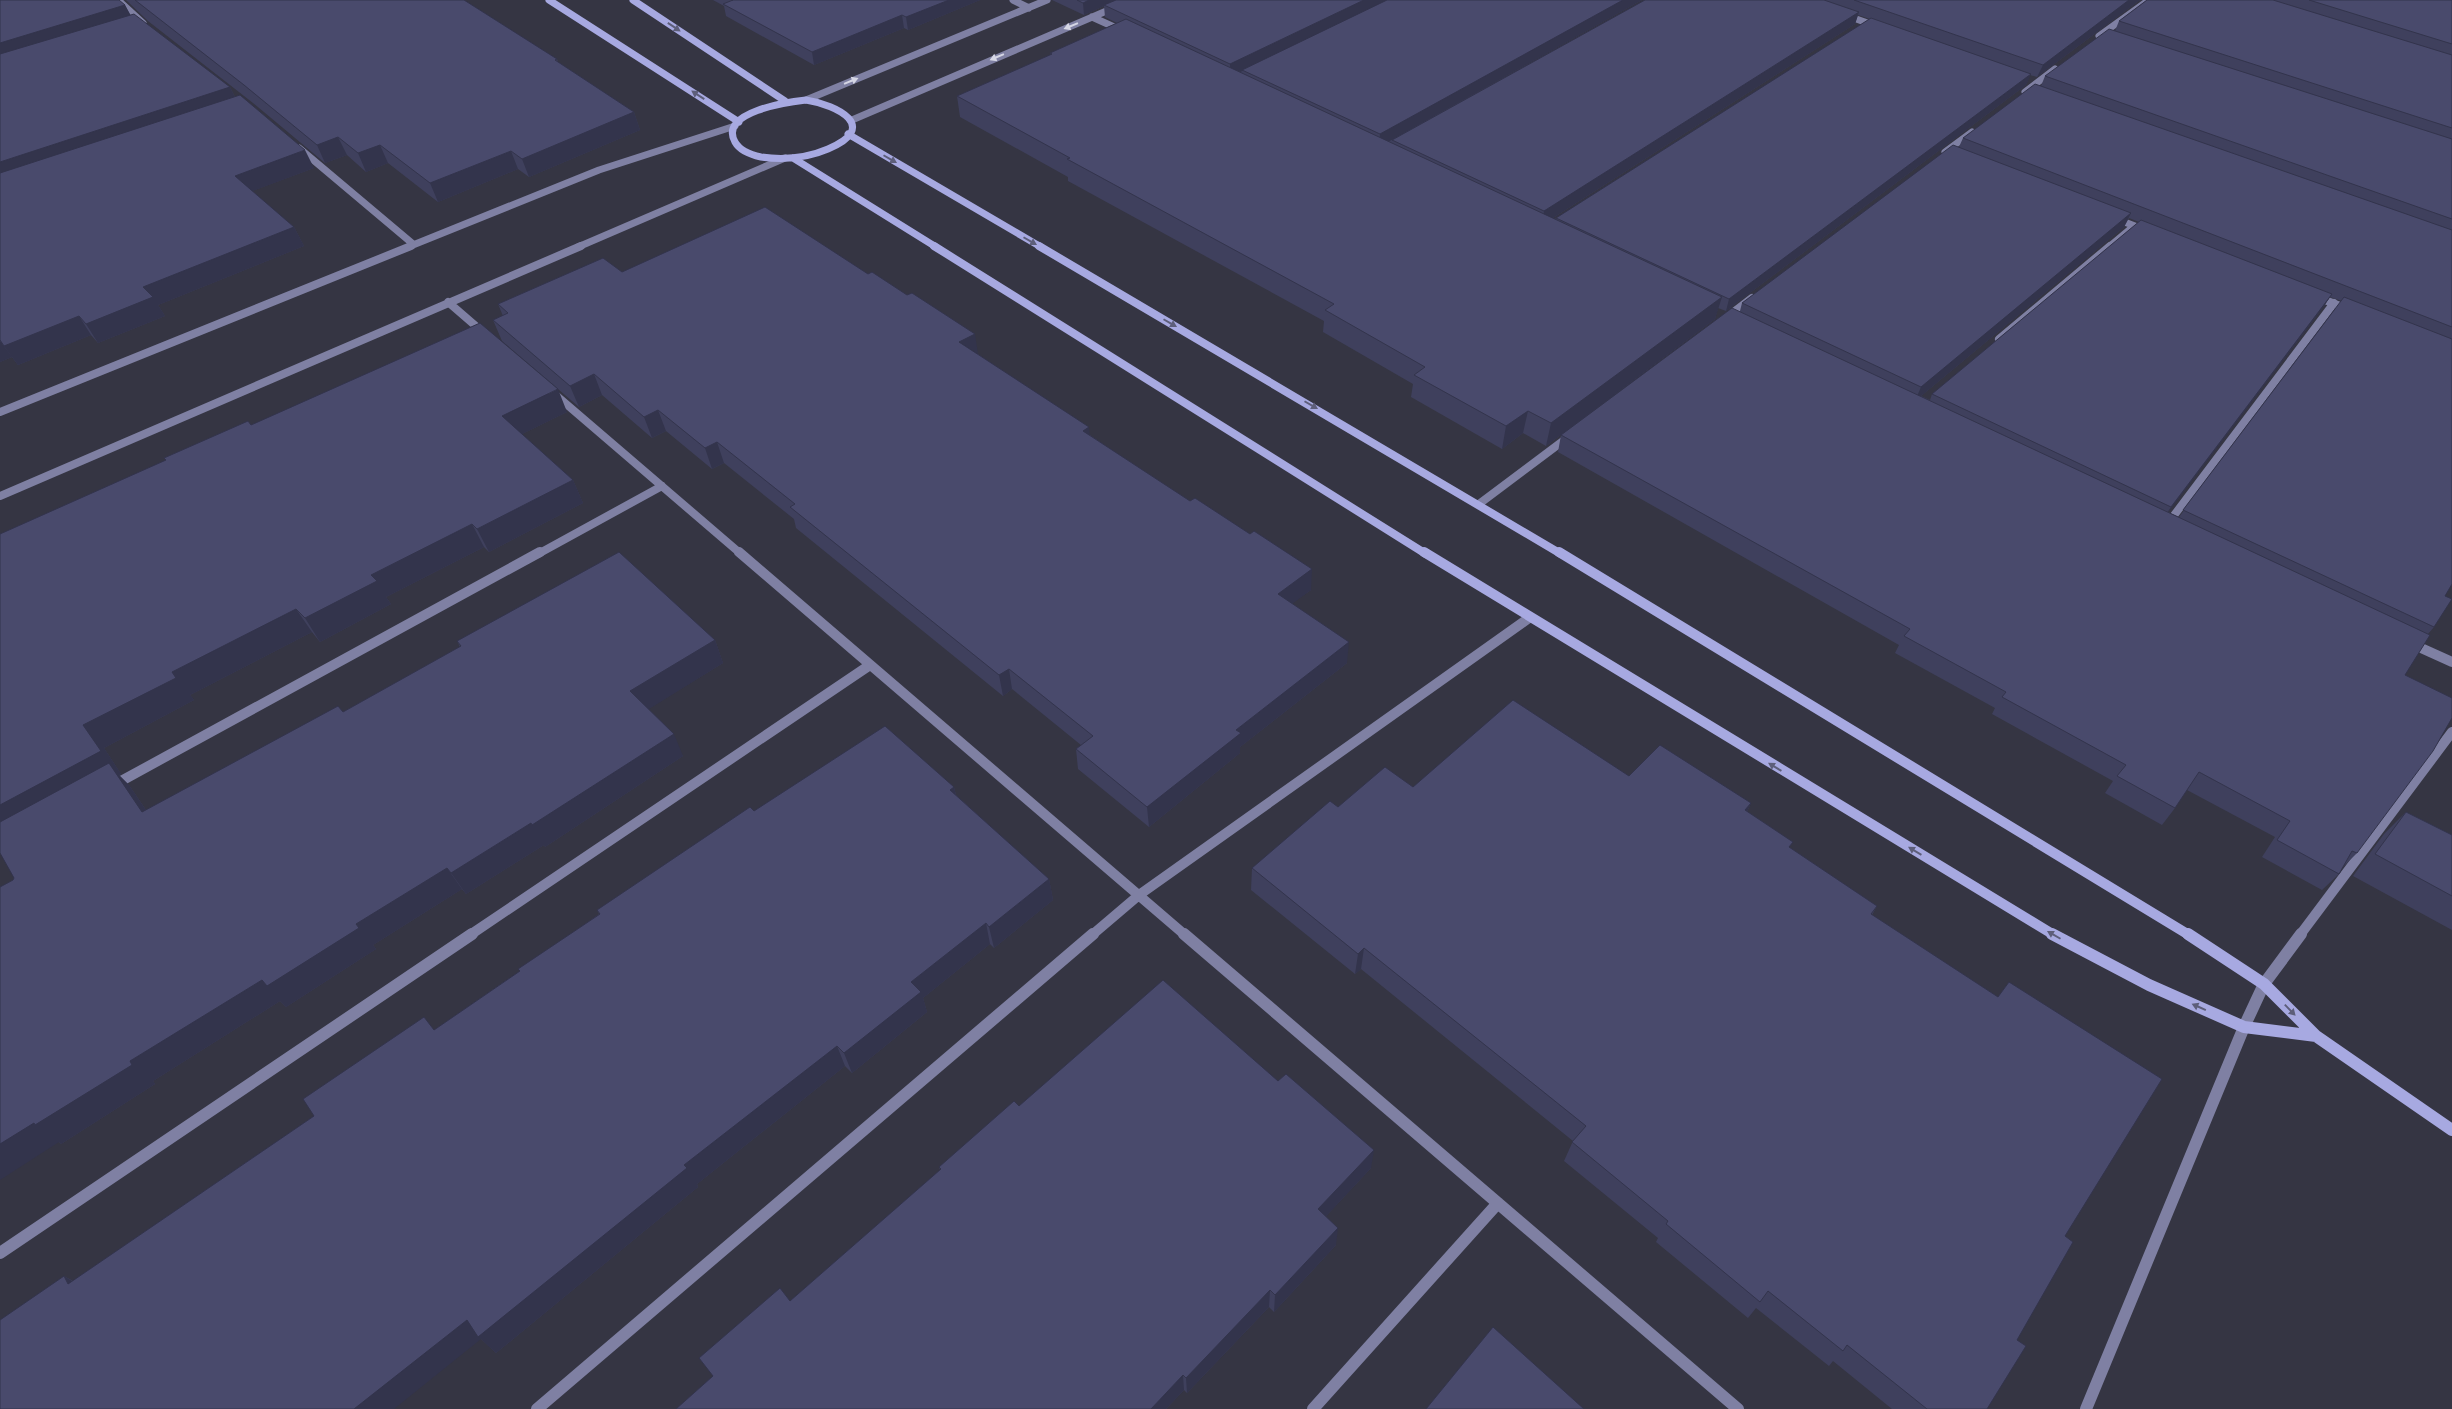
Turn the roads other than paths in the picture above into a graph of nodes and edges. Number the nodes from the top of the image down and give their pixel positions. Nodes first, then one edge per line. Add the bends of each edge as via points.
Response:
1 (118, 0) edge
2 (549, 0) edge
3 (633, 0) edge
4 (1013, 0) edge
5 (1046, 0) edge
6 (1132, 0) edge
7 (2149, 0) edge
8 (1029, 8) junction
9 (1839, 13) edge
10 (1092, 17) junction
11 (1866, 23) junction
12 (145, 25) junction
13 (136, 28) edge
14 (1858, 28) edge
15 (1884, 29) edge
16 (153, 31) edge
17 (1127, 33) edge
18 (2100, 35) junction
19 (2110, 38) edge
20 (2093, 40) edge
21 (2065, 62) edge
22 (2028, 80) edge
23 (2037, 83) junction
24 (2027, 90) junction
25 (2037, 94) edge
26 (2020, 96) edge
27 (806, 100) junction
28 (785, 101) junction
29 (852, 120) junction
30 (737, 124) junction
31 (1976, 130) edge
32 (848, 134) junction
33 (294, 144) edge
34 (1946, 152) junction
35 (1955, 156) edge
36 (789, 158) junction
37 (1938, 158) edge
38 (2107, 215) edge
39 (2134, 226) junction
40 (2152, 233) edge
41 (413, 244) junction
42 (2307, 293) edge
43 (1757, 294) edge
44 (448, 302) junction
45 (2334, 304) junction
46 (1717, 314) edge
47 (2362, 314) edge
48 (1726, 318) junction
49 (1734, 322) edge
50 (1718, 323) edge
51 (492, 340) edge
52 (1992, 345) edge
53 (544, 384) edge
54 (0, 412) edge
55 (1581, 427) edge
56 (662, 486) junction
57 (0, 496) edge
58 (1479, 504) junction
59 (2156, 522) edge
60 (2165, 526) junction
61 (2174, 531) edge
62 (1529, 618) junction
63 (2400, 638) edge
64 (2452, 662) edge
65 (870, 665) junction
66 (2452, 732) edge
67 (104, 790) edge
68 (1138, 895) junction
69 (2264, 984) junction
70 (2244, 1027) junction
71 (2316, 1036) junction
72 (2452, 1130) edge
73 (1498, 1203) junction
74 (0, 1253) edge
75 (537, 1409) edge
76 (1313, 1409) edge
77 (1738, 1409) edge
78 (2086, 1409) edge

1 - 12 street
30 -> 2 street
3 -> 28 street
4 - 8 street
5 - 8 street
6 - 10 street
7 - 18 street
27 -> 8 street
9 - 11 street
10 - 17 street
10 -> 29 street
11 - 14 street
11 - 15 street
12 - 13 street
12 - 16 street
18 - 19 street
18 - 20 street
21 - 23 street
22 - 23 street
23 - 24 street
24 - 25 street
24 - 26 street
27 - 28 street
27 - 29 street via 837,106
28 - 30 street via 750,112
29 - 32 street
30 - 36 street via 732,135 742,150 768,158
30 - 41 street via 599,170
31 - 34 street
32 - 36 street via 827,150
32 -> 58 street
33 - 41 street
34 - 35 street
34 - 37 street
36 - 44 street
36 - 62 street
38 - 39 street
39 - 40 street
39 - 52 street
41 - 54 street
42 - 45 street
43 - 48 street
44 - 51 street
44 - 57 street
45 - 47 street
45 - 60 street
46 - 48 street
48 - 49 street
48 - 50 street
53 - 56 street
55 - 58 street
56 - 65 street
56 - 67 street
58 - 69 street via 2177,927
59 - 60 street
60 - 61 street
62 - 68 street
70 -> 62 street via 2056,937
63 - 64 street
65 - 68 street
65 - 74 street
66 - 69 street
68 - 73 street
68 - 75 street
69 - 70 street
69 -> 71 street
70 - 71 street
70 - 78 street
71 - 72 street
73 - 76 street
73 - 77 street

